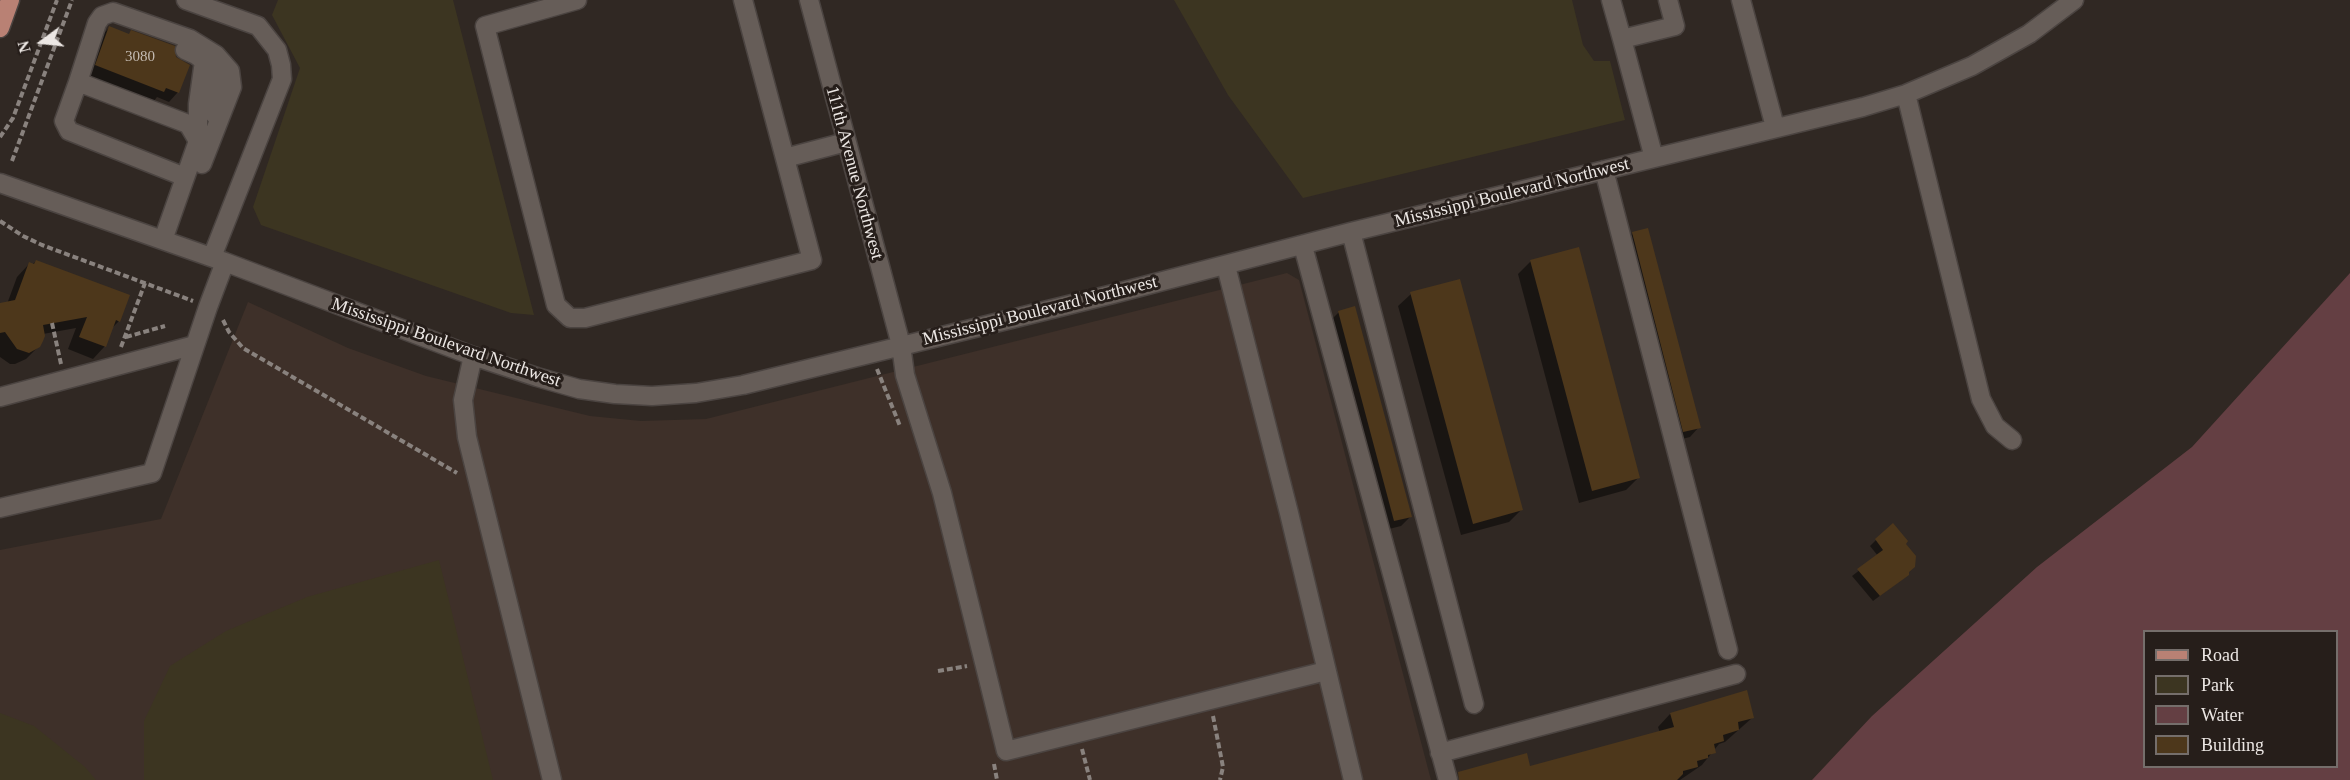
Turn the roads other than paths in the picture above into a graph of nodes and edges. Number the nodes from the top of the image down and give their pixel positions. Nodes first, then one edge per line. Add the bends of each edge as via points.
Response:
1 (10, 0) edge
2 (186, 0) edge
3 (577, 0) edge
4 (743, 0) edge
5 (809, 0) edge
6 (1611, 0) edge
7 (1668, 0) edge
8 (1741, 0) edge
9 (2074, 0) edge
10 (123, 7) edge
11 (97, 23) junction
12 (0, 28) edge
13 (1622, 39) junction
14 (78, 82) junction
15 (1906, 94) junction
16 (1775, 127) junction
17 (198, 141) junction
18 (846, 142) junction
19 (785, 158) junction
20 (1654, 158) junction
21 (1604, 170) junction
22 (185, 177) junction
23 (0, 183) edge
24 (175, 205) junction
25 (1352, 232) junction
26 (163, 240) junction
27 (1303, 246) junction
28 (219, 260) junction
29 (1226, 266) junction
30 (195, 345) junction
31 (901, 345) junction
32 (473, 356) junction
33 (0, 397) edge
34 (2012, 440) dead end
35 (0, 507) edge
36 (1728, 650) dead end
37 (1326, 671) junction
38 (1736, 674) dead end
39 (1474, 704) dead end
40 (1440, 753) junction
41 (552, 780) edge
42 (1353, 780) edge
43 (1448, 780) edge

1 - 12 main road
2 - 28 street via 258,26 277,50 281,66 282,79
3 - 19 street via 485,26 556,305 570,318 585,318 812,260
4 - 19 street
5 - 18 street, 111th Avenue Northwest
6 - 13 street
7 - 13 street via 1674,26
8 - 16 street
9 - 15 street, Mississippi Boulevard Northwest via 2006,48
10 - 11 street via 102,16
10 - 24 street via 190,39 216,55 230,71 232,87 221,119 192,183
11 - 14 street
11 - 17 street via 110,20 204,61
13 - 20 street
14 - 17 street via 188,124
14 - 22 street via 64,121 69,131
15 - 16 street, Mississippi Boulevard Northwest
15 - 34 street via 1981,399 1995,426
16 - 20 street, Mississippi Boulevard Northwest
17 - 22 street
18 - 19 street
18 - 31 street, 111th Avenue Northwest
20 - 21 street, Mississippi Boulevard Northwest
21 - 25 street, Mississippi Boulevard Northwest
21 - 36 street
22 - 24 street
23 - 26 street, Mississippi Boulevard Northwest
24 - 26 street
25 - 27 street, Mississippi Boulevard Northwest
25 - 39 street
26 - 28 street, Mississippi Boulevard Northwest
27 - 29 street, Mississippi Boulevard Northwest
27 - 40 street
28 - 30 street
28 - 32 street, Mississippi Boulevard Northwest
29 - 31 street, Mississippi Boulevard Northwest
29 - 37 street
30 - 33 street
30 - 35 street via 152,473
31 - 32 street, Mississippi Boulevard Northwest via 722,389 652,396 579,389
31 - 37 street, 111th Avenue Northwest via 905,375 953,533 1006,751
32 - 41 street via 463,400 467,437
37 - 42 street
38 - 40 street
40 - 43 street

